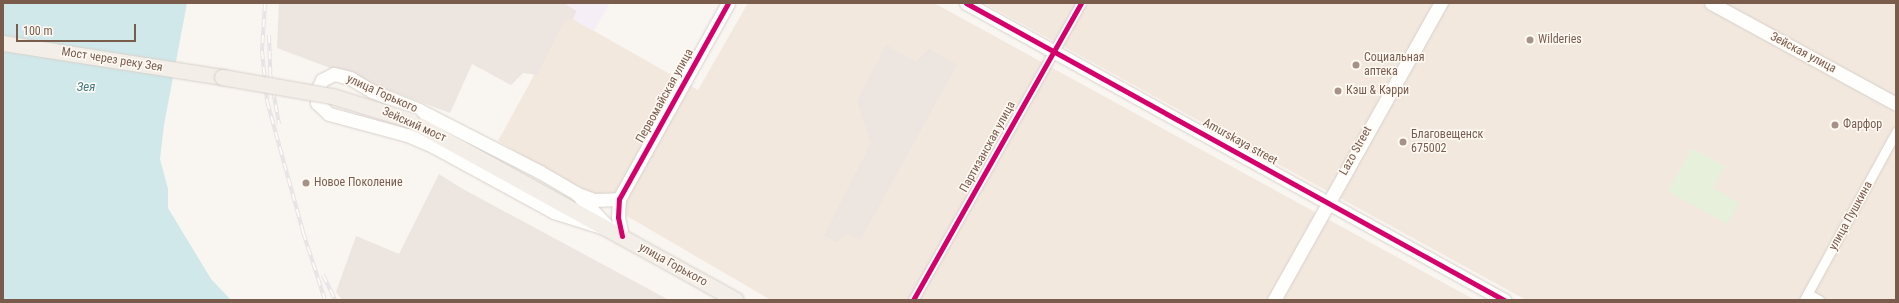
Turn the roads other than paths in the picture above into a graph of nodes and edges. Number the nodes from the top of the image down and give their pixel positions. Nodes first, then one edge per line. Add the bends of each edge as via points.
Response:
1 (728, 3) edge
2 (966, 3) edge
3 (1081, 3) edge
4 (1441, 3) edge
5 (1711, 3) edge
6 (3, 43) edge
7 (1054, 50) junction
8 (222, 77) joint
9 (1896, 104) edge
10 (1896, 132) edge
11 (576, 193) junction
12 (619, 199) junction
13 (1328, 202) junction
14 (617, 233) junction
15 (1806, 297) edge
16 (736, 300) edge
17 (913, 300) edge
18 (1274, 300) edge
19 (1504, 300) edge
20 (1819, 300) edge

1 - 12 street, Первомайская улица
2 - 7 street, Amurskaya street
3 - 7 street, Партизанская улица
4 - 13 street, Lazo Street
5 - 9 street, Зейская улица
6 - 8 main road, Мост через реку Зея
7 - 13 street, Amurskaya street
7 - 17 street, Партизанская улица
8 - 14 main road, Зейский мост, bridge via 332,96 410,120
10 - 15 street, улица Пушкина
11 - 12 street via 594,200
11 - 14 street, улица Горького
11 - 14 street, улица Горького via 484,142 419,110 372,91 350,78 334,74 322,80 317,91 317,103 329,114 407,135 433,146 554,212
12 - 14 street
13 - 18 street, Lazo Street
13 - 19 street, Amurskaya street
14 - 16 main road, улица Горького
15 - 20 street

